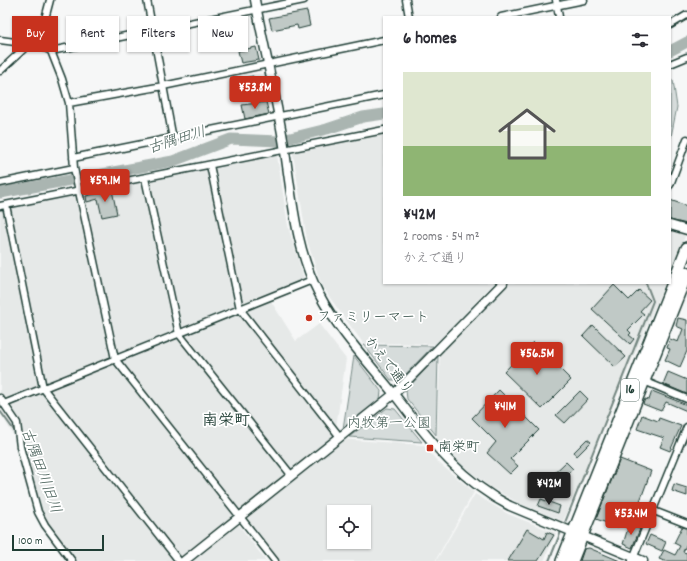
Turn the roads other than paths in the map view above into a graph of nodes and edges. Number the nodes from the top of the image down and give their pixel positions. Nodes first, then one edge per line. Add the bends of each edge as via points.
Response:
1 (50, 0) edge
2 (147, 0) edge
3 (255, 0) edge
4 (304, 0) edge
5 (406, 0) edge
6 (584, 0) edge
7 (556, 3) edge
8 (257, 10) junction
9 (46, 16) edge
10 (150, 16) edge
11 (409, 16) edge
12 (505, 16) edge
13 (559, 16) edge
14 (687, 16) edge
15 (190, 24) edge
16 (671, 24) edge
17 (127, 36) edge
18 (0, 40) edge
19 (383, 40) edge
20 (12, 42) edge
21 (58, 51) edge
22 (20, 52) edge
23 (51, 52) edge
24 (157, 52) edge
25 (687, 56) edge
26 (268, 64) junction
27 (671, 64) edge
28 (0, 70) edge
29 (163, 86) junction
30 (383, 95) edge
31 (69, 103) junction
32 (279, 119) junction
33 (383, 130) edge
34 (174, 139) junction
35 (687, 139) edge
36 (284, 148) junction
37 (73, 158) junction
38 (210, 165) junction
39 (74, 168) junction
40 (145, 178) junction
41 (671, 182) edge
42 (0, 183) edge
43 (78, 188) junction
44 (3, 205) edge
45 (671, 225) edge
46 (687, 230) edge
47 (687, 248) edge
48 (687, 273) edge
49 (312, 280) junction
50 (502, 284) edge
51 (240, 309) junction
52 (179, 334) junction
53 (115, 359) junction
54 (644, 381) junction
55 (43, 388) junction
56 (394, 394) junction
57 (0, 398) edge
58 (687, 399) edge
59 (4, 404) junction
60 (687, 428) edge
61 (340, 437) junction
62 (292, 476) junction
63 (654, 511) junction
64 (241, 517) junction
65 (687, 524) edge
66 (578, 534) junction
67 (633, 559) edge
68 (72, 561) edge
69 (179, 561) edge
70 (184, 561) edge
71 (275, 561) edge
72 (562, 561) edge
73 (572, 561) edge
74 (644, 561) edge

1 - 9 street
2 - 10 street
3 - 8 street, かえで通り
4 - 8 street
5 - 11 street
6 - 7 street
7 - 12 street
7 - 13 street
8 - 15 street
8 - 26 street, かえで通り
14 - 16 street
17 - 21 street
18 - 20 street
19 - 26 street
22 - 28 street
23 - 31 street
24 - 29 street
25 - 27 street
26 - 29 street
26 - 32 street, かえで通り
29 - 31 street
29 - 34 street
30 - 32 street
31 - 37 street
32 - 34 street
32 - 36 street, かえで通り
33 - 36 street
34 - 37 street
35 - 41 street
36 - 38 street
36 - 49 street, かえで通り via 295,222
37 - 39 street
38 - 40 street
38 - 51 street
39 - 42 street
39 - 43 street
40 - 43 street
40 - 52 street
43 - 44 street
43 - 53 street
44 - 55 street
45 - 46 street
47 - 66 highway, 16
48 - 54 highway, 16
49 - 51 street
49 - 56 street, かえで通り via 328,310
50 - 56 street
51 - 52 street
51 - 61 street
52 - 53 street
52 - 62 street
53 - 55 street
53 - 64 street
54 - 58 street
54 - 66 highway, 16
55 - 59 street
55 - 69 street
56 - 61 street
56 - 66 street, かえで通り via 444,456 477,486 510,506
57 - 59 street
59 - 68 street via 17,423 20,447 38,512
60 - 63 street
61 - 62 street
62 - 64 street
63 - 65 street
63 - 67 street
64 - 70 street
64 - 71 street
66 - 67 street, かえで通り
66 - 72 highway, 16
66 - 73 highway, 16
67 - 74 street, かえで通り

